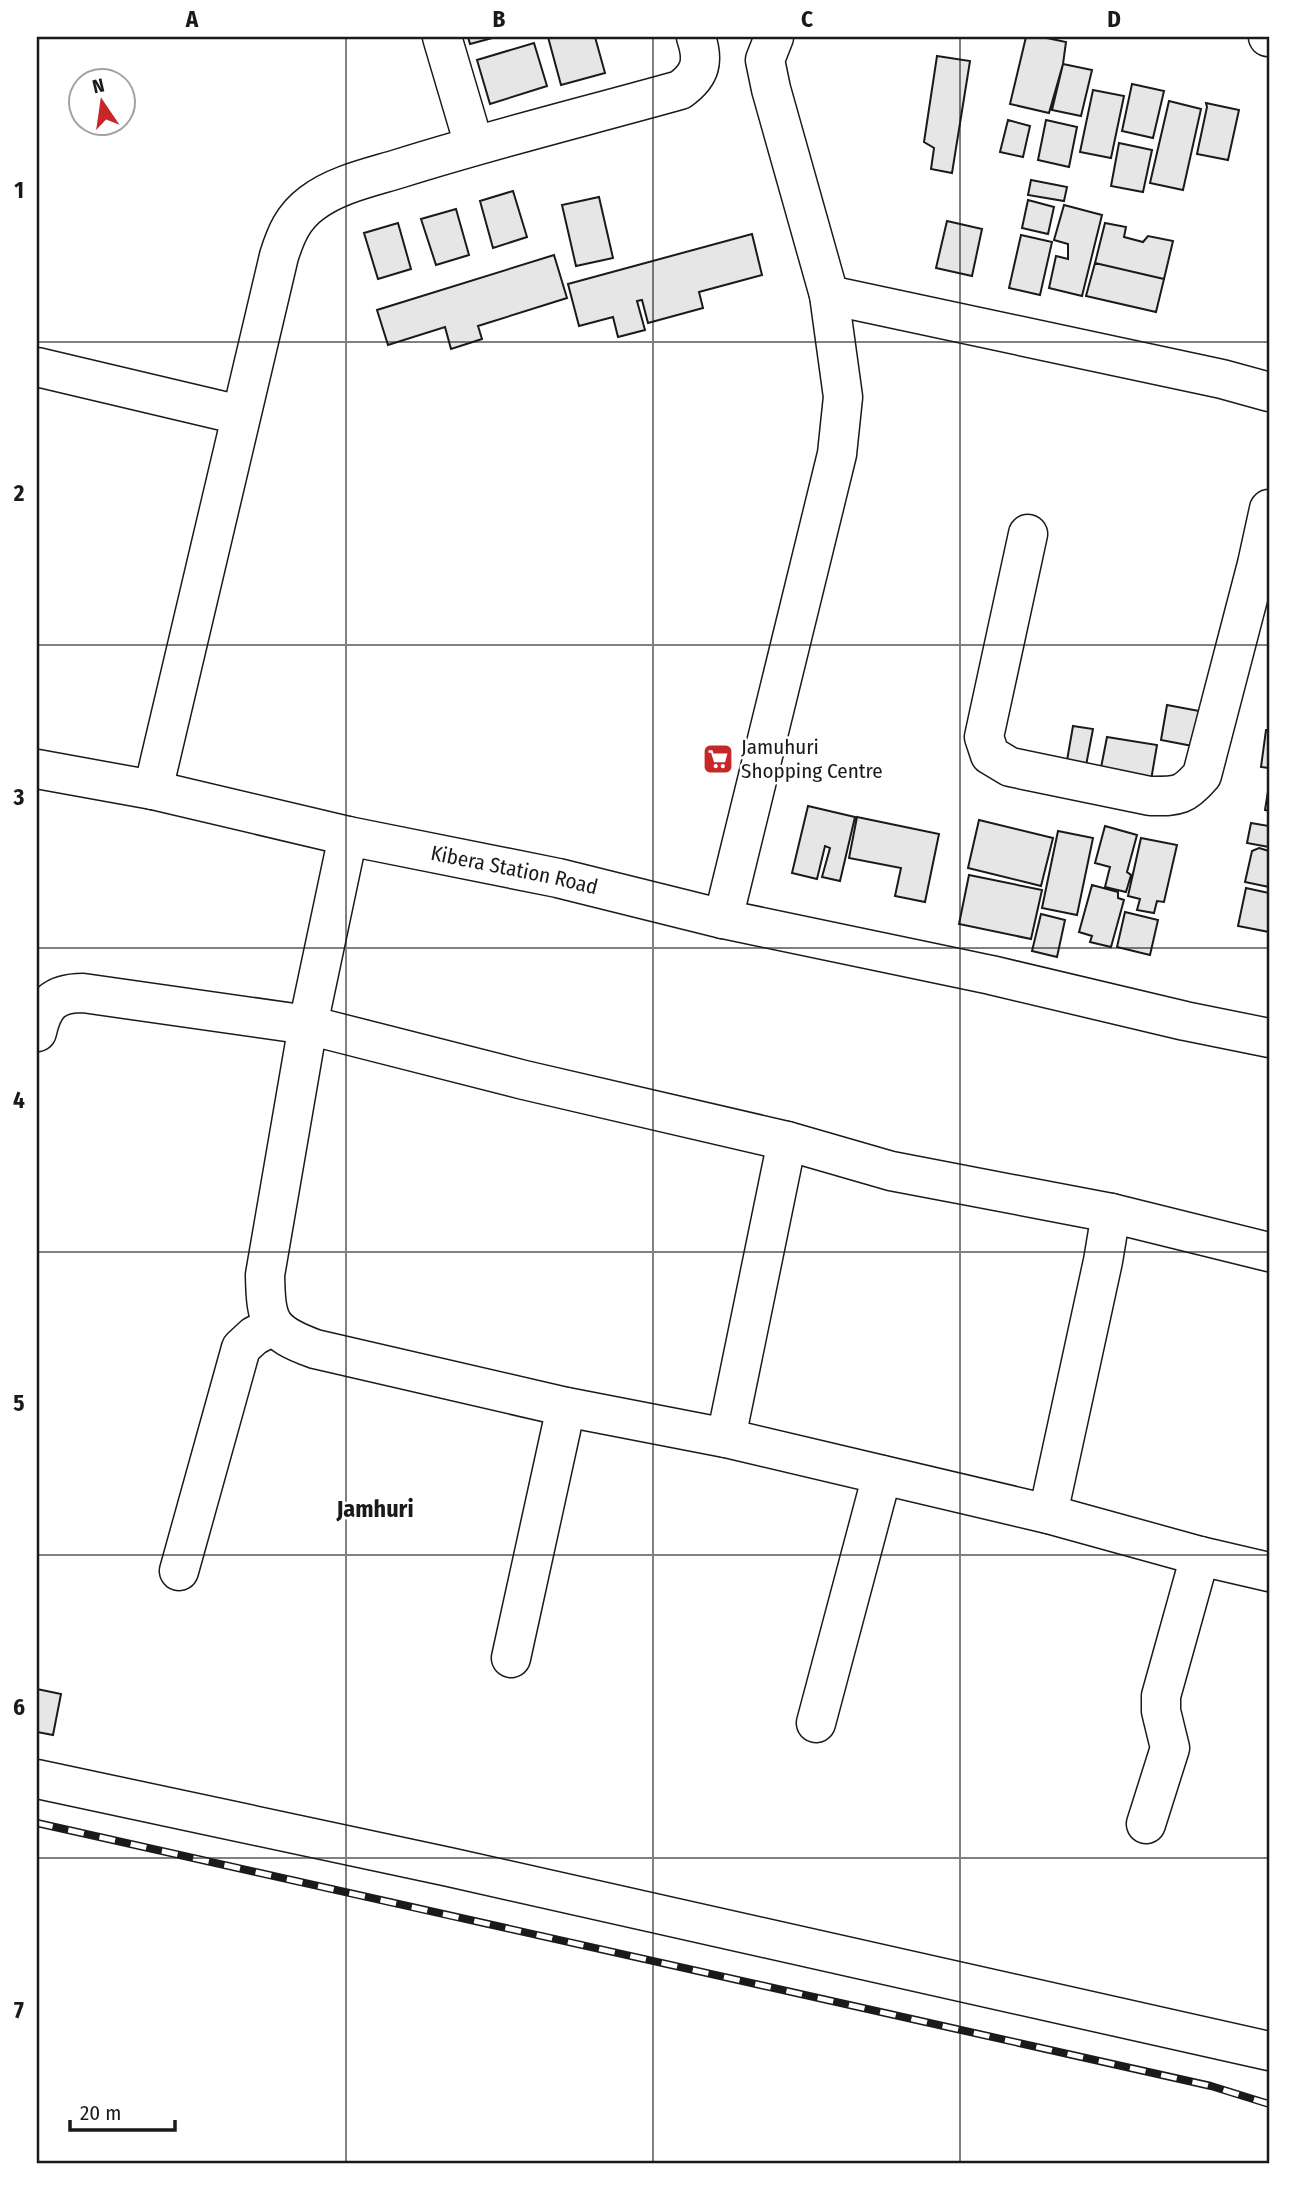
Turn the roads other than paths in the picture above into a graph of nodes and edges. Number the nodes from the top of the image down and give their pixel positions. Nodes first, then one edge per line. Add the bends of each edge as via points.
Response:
1 (442, 37) edge
2 (696, 37) edge
3 (774, 37) edge
4 (474, 145) junction
5 (829, 295) junction
6 (37, 367) edge
7 (1269, 392) edge
8 (240, 415) junction
9 (1269, 509) edge
10 (1028, 534) dead end
11 (37, 769) edge
12 (153, 790) junction
13 (348, 836) junction
14 (723, 919) junction
15 (308, 1025) junction
16 (37, 1032) edge
17 (1269, 1038) edge
18 (787, 1141) junction
19 (1111, 1213) junction
20 (1269, 1251) edge
21 (273, 1326) junction
22 (566, 1408) junction
23 (726, 1438) junction
24 (882, 1475) junction
25 (1048, 1514) junction
26 (1200, 1556) junction
27 (179, 1571) dead end
28 (1269, 1572) edge
29 (511, 1658) dead end
30 (816, 1723) dead end
31 (37, 1779) edge
32 (1146, 1824) dead end
33 (1269, 2051) edge

1 - 4 street
2 - 4 street via 701,51 699,68 680,90
3 - 5 street via 765,60
4 - 8 street via 341,187 298,215 279,256
5 - 7 street
5 - 14 street via 844,397 837,454
6 - 8 street
8 - 12 street
9 - 10 street via 1202,775 1188,792 1170,796 1150,796 1010,767 990,755 984,737
11 - 12 street, Kibera Station Road
12 - 13 street, Kibera Station Road
13 - 14 street, Kibera Station Road via 558,878
13 - 15 street
14 - 17 street, Kibera Station Road
15 - 16 street via 70,993 47,1006
15 - 18 street
15 - 21 street via 265,1276 265,1307
18 - 19 street via 891,1171
18 - 23 street
19 - 20 street
19 - 25 street
21 - 22 street via 289,1339 315,1349
21 - 27 street via 241,1348
22 - 23 street
22 - 29 street
23 - 24 street
24 - 25 street
24 - 30 street
25 - 26 street
26 - 28 street
26 - 32 street via 1161,1696 1170,1748
31 - 33 street

